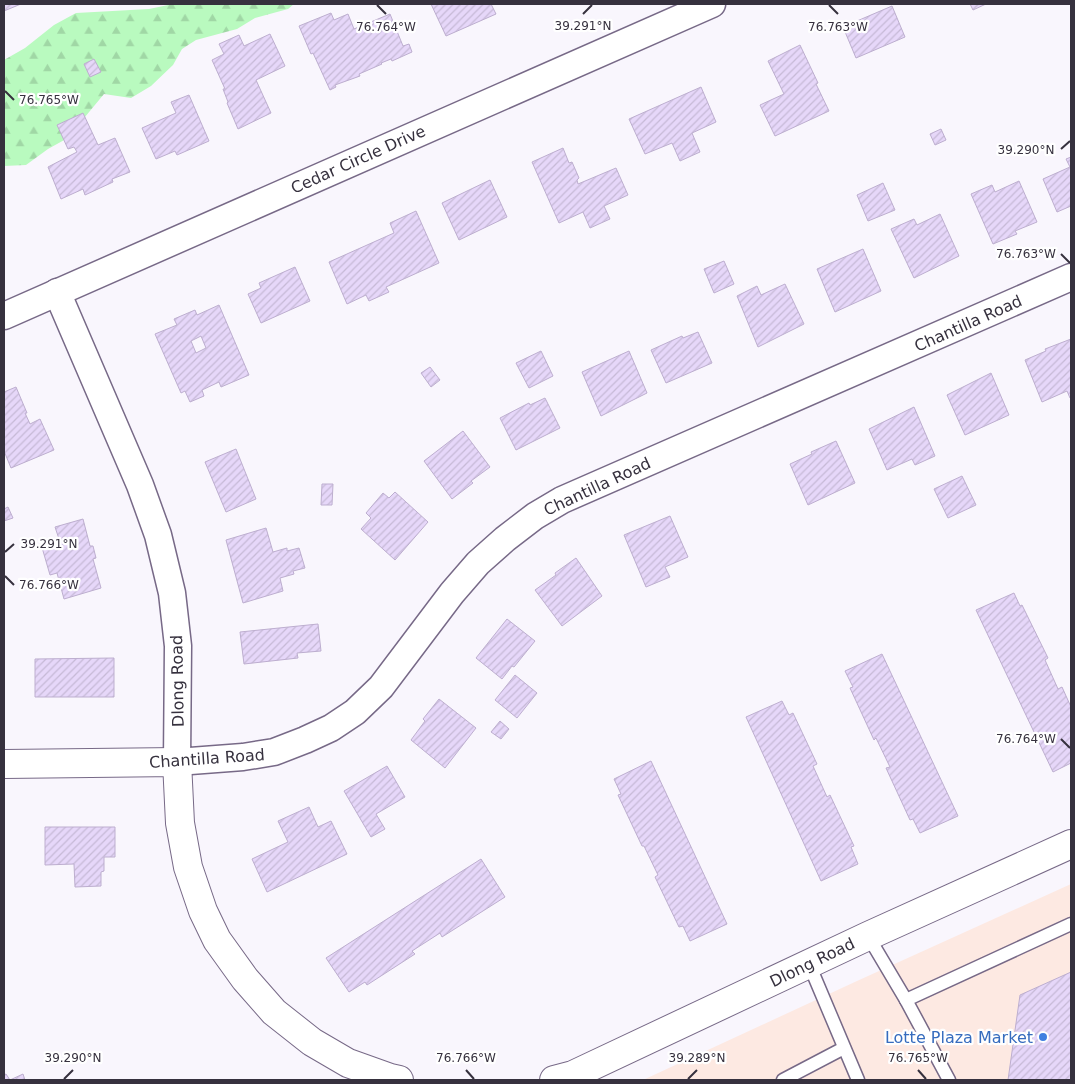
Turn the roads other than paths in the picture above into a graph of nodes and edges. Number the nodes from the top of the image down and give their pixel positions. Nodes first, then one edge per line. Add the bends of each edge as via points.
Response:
1 (712, 4) edge
2 (1071, 277) edge
3 (57, 292) junction
4 (4, 316) edge
5 (177, 762) junction
6 (4, 764) edge
7 (1071, 844) edge
8 (1071, 924) edge
9 (868, 936) junction
10 (809, 964) junction
11 (906, 1000) junction
12 (844, 1048) junction
13 (399, 1080) edge
14 (554, 1080) edge
15 (784, 1080) edge
16 (858, 1080) edge
17 (949, 1080) edge

1 - 3 street, Cedar Circle Drive
2 - 5 street, Chantilla Road via 562,500 535,516 478,563 381,687 354,712 330,728 274,752 243,758
3 - 4 street, Cedar Circle Drive
3 - 5 street, Dlong Road via 140,485 158,536 172,593 178,646
5 - 6 street, Chantilla Road
5 - 13 street, Dlong Road via 180,823 188,867 217,940 274,1012 312,1042 348,1063
7 - 9 street, Dlong Road
8 - 11 lane
9 - 10 street, Dlong Road
9 - 11 lane
10 - 12 lane
10 - 14 street, Dlong Road via 573,1075
11 - 17 lane
12 - 15 lane
12 - 16 lane

